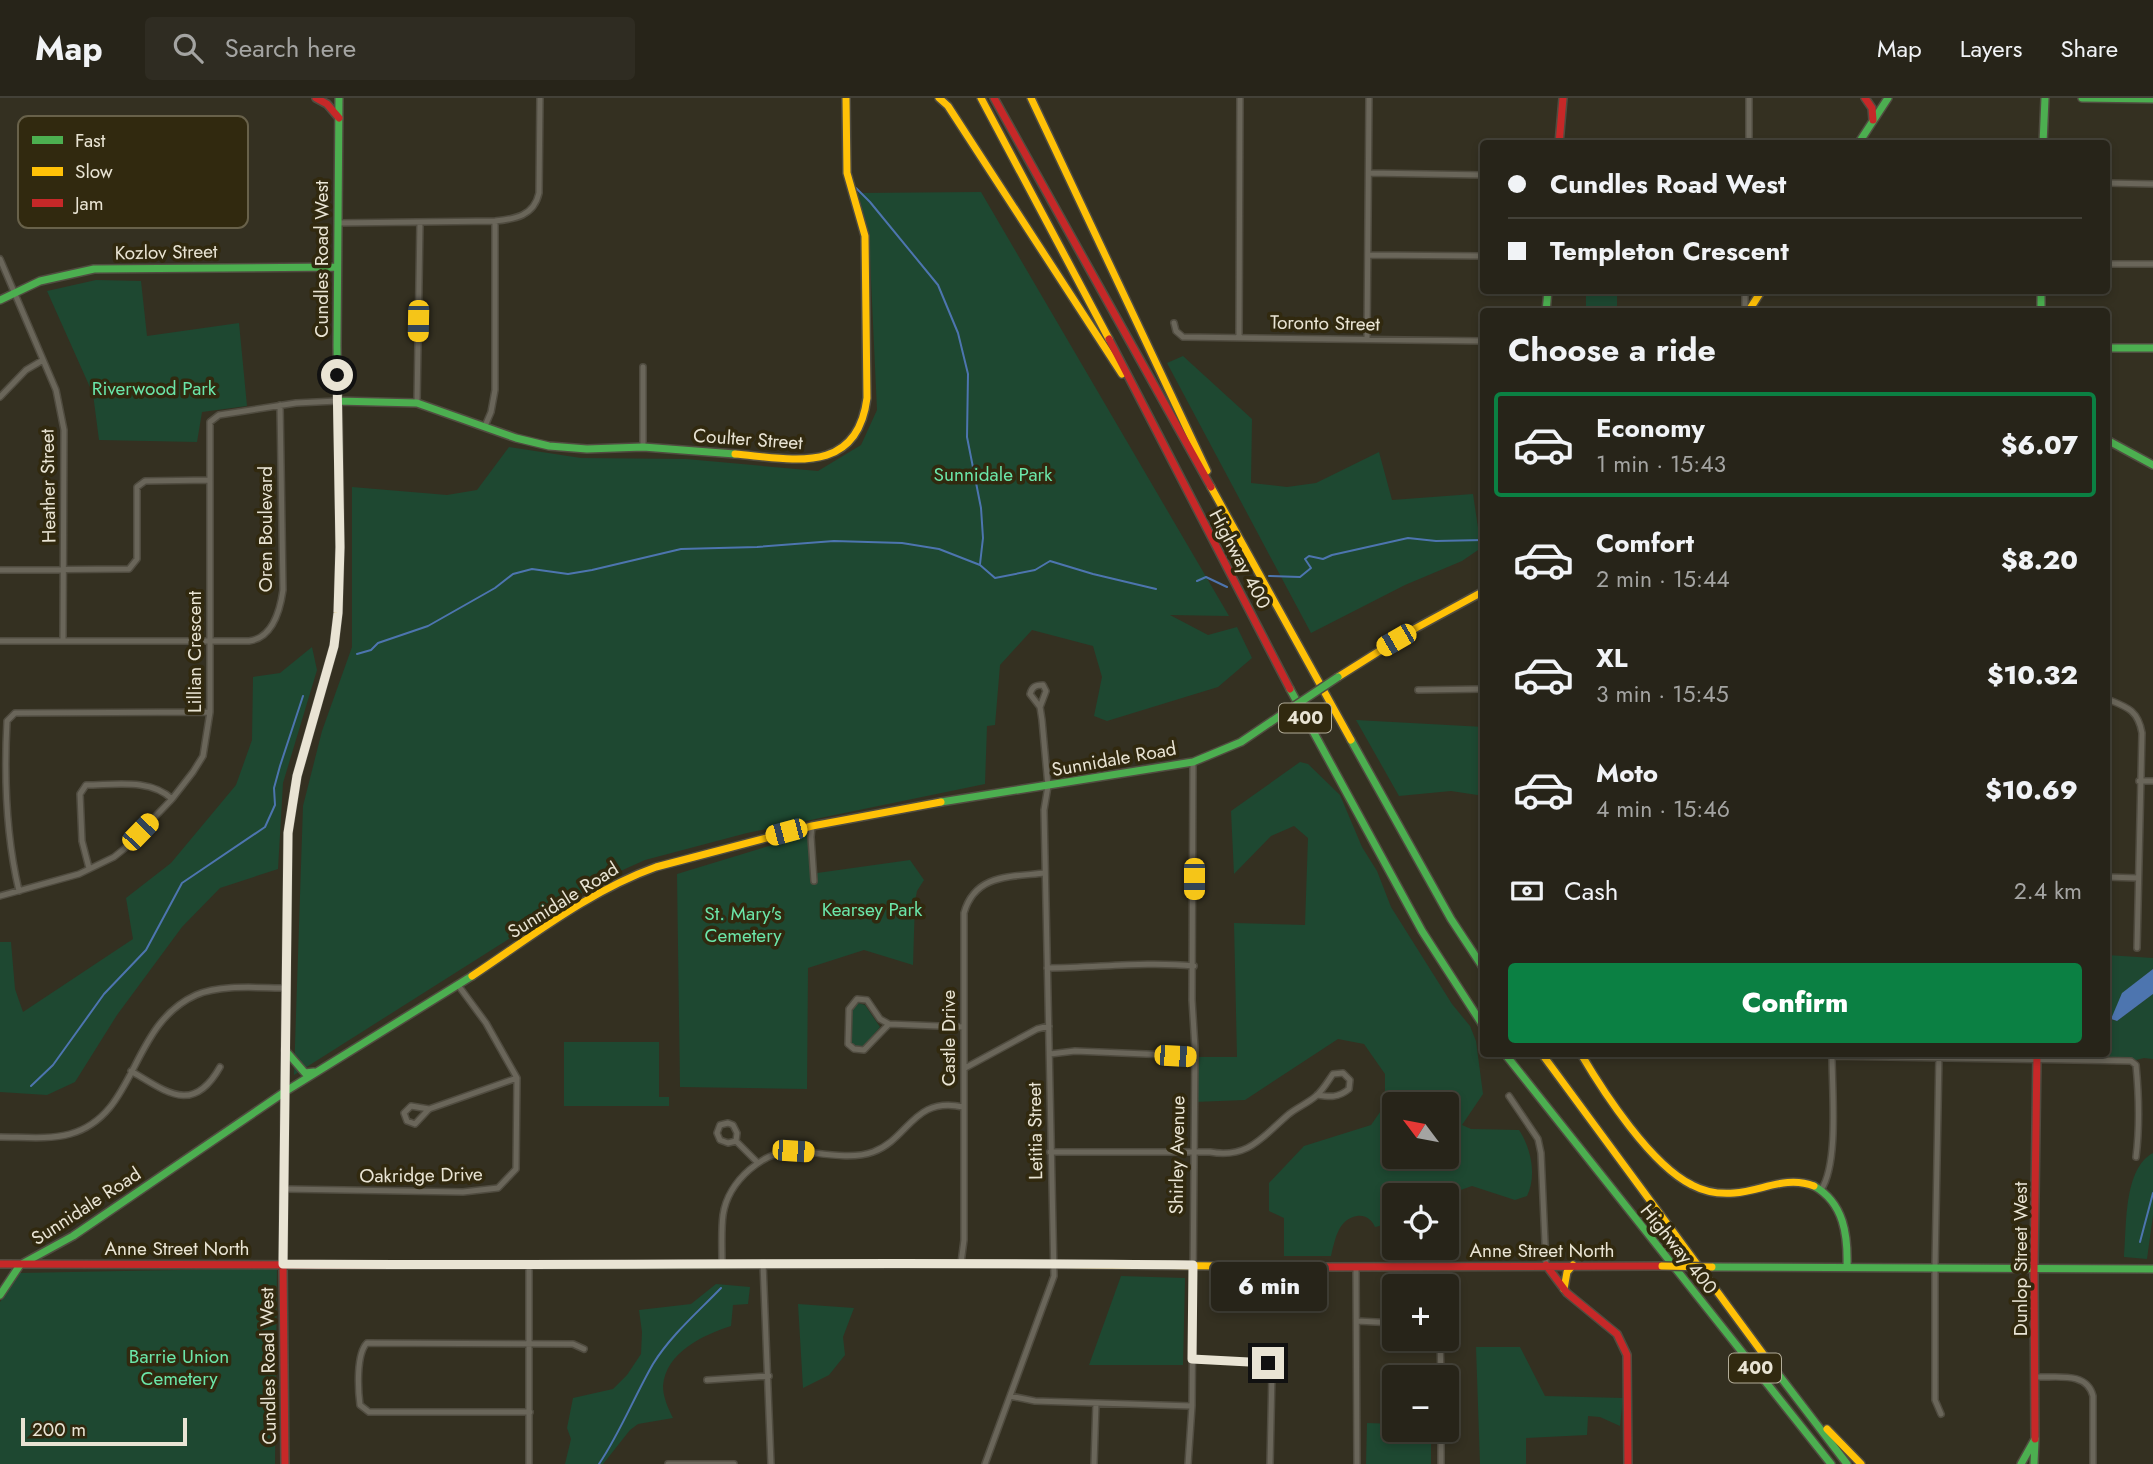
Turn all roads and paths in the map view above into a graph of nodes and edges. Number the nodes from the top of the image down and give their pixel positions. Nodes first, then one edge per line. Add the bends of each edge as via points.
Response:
1 (316, 98) edge
2 (339, 98) edge
3 (540, 98) edge
4 (846, 98) edge
5 (939, 98) edge
6 (981, 98) edge
7 (994, 98) edge
8 (1031, 98) edge
9 (1240, 98) edge
10 (1369, 98) edge
11 (1563, 98) edge
12 (1749, 98) edge
13 (1865, 98) edge
14 (1888, 98) edge
15 (2045, 98) edge
16 (2082, 98) edge
17 (2152, 99) edge
18 (339, 118) junction
19 (1873, 121) junction
20 (1559, 140) edge
21 (1749, 140) edge
22 (1861, 140) edge
23 (2043, 140) edge
24 (1369, 173) junction
25 (1480, 175) edge
26 (2110, 183) edge
27 (2153, 184) edge
28 (495, 220) junction
29 (420, 222) junction
30 (338, 223) junction
31 (1369, 255) junction
32 (1480, 256) edge
33 (0, 259) edge
34 (2110, 264) edge
35 (2153, 264) edge
36 (337, 267) junction
37 (14, 293) junction
38 (0, 300) edge
39 (1174, 323) dead end
40 (1239, 338) junction
41 (1367, 339) junction
42 (1480, 341) edge
43 (2110, 348) edge
44 (2153, 348) edge
45 (43, 360) junction
46 (643, 367) dead end
47 (0, 397) edge
48 (1142, 400) junction
49 (337, 401) junction
50 (416, 403) junction
51 (280, 405) junction
52 (485, 426) junction
53 (2110, 442) edge
54 (643, 447) junction
55 (2153, 465) edge
56 (211, 480) junction
57 (1237, 536) junction
58 (64, 569) junction
59 (0, 570) edge
60 (1480, 593) edge
61 (0, 641) edge
62 (63, 641) junction
63 (210, 641) junction
64 (1480, 689) edge
65 (1418, 690) dead end
66 (2110, 700) edge
67 (1040, 708) dead end
68 (210, 712) junction
69 (1193, 762) junction
70 (2139, 780) junction
71 (2153, 781) edge
72 (1048, 786) junction
73 (172, 799) junction
74 (812, 826) junction
75 (89, 868) junction
76 (1045, 873) junction
77 (2110, 877) edge
78 (2138, 878) junction
79 (814, 881) dead end
80 (19, 891) junction
81 (0, 896) edge
82 (2137, 948) dead end
83 (1480, 963) edge
84 (1194, 966) junction
85 (1047, 968) junction
86 (458, 985) junction
87 (287, 988) junction
88 (1480, 1021) edge
89 (889, 1024) junction
90 (1049, 1026) junction
91 (964, 1027) junction
92 (285, 1049) junction
93 (1050, 1054) junction
94 (1193, 1056) junction
95 (1507, 1057) edge
96 (1544, 1057) edge
97 (1583, 1057) edge
98 (1832, 1057) edge
99 (1939, 1057) edge
100 (2038, 1057) edge
101 (220, 1067) dead end
102 (965, 1068) junction
103 (131, 1071) junction
104 (314, 1072) junction
105 (517, 1078) junction
106 (286, 1091) junction
107 (1317, 1095) junction
108 (1509, 1096) dead end
109 (963, 1107) junction
110 (429, 1109) dead end
111 (0, 1137) edge
112 (736, 1142) dead end
113 (1050, 1152) junction
114 (1193, 1152) junction
115 (2136, 1157) dead end
116 (758, 1163) junction
117 (285, 1189) junction
118 (1821, 1190) junction
119 (722, 1263) junction
120 (763, 1263) junction
121 (961, 1263) junction
122 (1053, 1263) junction
123 (0, 1264) edge
124 (283, 1264) junction
125 (20, 1265) junction
126 (529, 1265) junction
127 (1193, 1265) junction
128 (1546, 1265) junction
129 (1573, 1265) junction
130 (1934, 1267) junction
131 (1356, 1268) junction
132 (1847, 1268) junction
133 (2034, 1269) junction
134 (2153, 1269) edge
135 (1, 1289) edge
136 (1564, 1289) junction
137 (1357, 1321) junction
138 (1382, 1322) edge
139 (528, 1343) junction
140 (584, 1349) dead end
141 (1192, 1359) junction
142 (769, 1376) junction
143 (2036, 1377) junction
144 (708, 1380) dead end
145 (1789, 1389) junction
146 (1010, 1396) junction
147 (1096, 1403) junction
148 (1192, 1406) junction
149 (530, 1412) junction
150 (1941, 1414) dead end
151 (2035, 1439) junction
152 (1441, 1442) edge
153 (285, 1464) edge
154 (529, 1464) edge
155 (668, 1464) edge
156 (734, 1464) edge
157 (771, 1464) edge
158 (985, 1464) edge
159 (1094, 1464) edge
160 (1188, 1464) edge
161 (1270, 1464) edge
162 (1357, 1464) edge
163 (1441, 1464) edge
164 (1628, 1464) edge
165 (1831, 1464) edge
166 (1847, 1464) edge
167 (1861, 1464) edge
168 (2021, 1464) edge
169 (2034, 1464) edge
170 (2093, 1464) edge

1 - 18 main road
2 - 18 main road, Cundles Road West
3 - 28 street via 537,199 524,215
4 - 54 main road, Coulter Street via 847,173 865,236 867,398 859,430 846,446 819,459
5 - 48 main road
6 - 48 main road, Highway 400 / 400
7 - 57 main road, Highway 400 / 400
8 - 57 main road
9 - 40 street
10 - 24 street
11 - 20 main road
12 - 21 street
13 - 19 main road
14 - 19 main road
15 - 23 main road
16 - 17 main road
18 - 30 main road, Cundles Road West
19 - 22 main road
24 - 25 street
24 - 31 street
26 - 27 street
28 - 29 street
28 - 52 street via 495,390
29 - 30 street
29 - 50 street
30 - 36 main road, Cundles Road West
31 - 32 street
31 - 41 street
33 - 37 street, Heather Street
34 - 35 street
36 - 37 main road, Kozlov Street via 94,269 40,281
36 - 49 main road, Cundles Road West
37 - 38 main road, Kozlov Street
37 - 45 street, Heather Street
39 - 40 street, Toronto Street via 1183,337
40 - 41 street, Toronto Street
41 - 42 street, Toronto Street
43 - 44 main road
45 - 47 street via 26,370
45 - 58 street, Heather Street via 56,390 64,430
46 - 54 street
48 - 88 main road, Highway 400 / 400 via 1329,764 1422,931
49 - 50 main road, Coulter Street
49 - 51 street, Lillian Crescent
49 - 87 main road, Cundles Road West via 338,613 334,646 297,776 288,833
50 - 52 main road, Coulter Street
51 - 56 street, Lillian Crescent via 219,415 210,422
51 - 63 street, Oren Boulevard via 280,607 270,630 260,638
52 - 54 main road, Coulter Street via 549,446
53 - 55 main road
56 - 58 street via 145,481 137,487 137,559 129,569
56 - 63 street, Lillian Crescent
57 - 83 main road, Highway 400 / 400
58 - 59 street
58 - 62 street, Heather Street
60 - 69 main road, Sunnidale Road, bridge via 1406,634 1237,746
61 - 62 street, Oren Boulevard
62 - 63 street, Oren Boulevard
63 - 68 street, Lillian Crescent
64 - 65 street
66 - 70 street via 2137,716 2142,733
67 - 72 street, Letitia Street
68 - 73 street, Lillian Crescent via 203,755
68 - 80 street via 15,713 7,721 5,751 10,853
69 - 72 main road, Sunnidale Road
69 - 84 street, Shirley Avenue
70 - 71 street
70 - 78 street
72 - 74 main road, Sunnidale Road
72 - 76 street, Letitia Street
73 - 75 street, Lillian Crescent via 124,849
73 - 75 street via 153,787 86,785 80,794 82,841
74 - 79 street
74 - 86 main road, Sunnidale Road via 631,876
75 - 80 street, Lillian Crescent
76 - 85 street, Letitia Street
76 - 91 street, Castle Drive via 989,882 968,899 964,913
77 - 78 street
78 - 82 street
80 - 81 street, Lillian Crescent
84 - 85 street
84 - 94 street, Shirley Avenue
85 - 90 street, Letitia Street
86 - 104 main road, Sunnidale Road
86 - 105 street
87 - 92 main road, Cundles Road West
87 - 103 street via 218,990 183,1002 158,1024
89 - 89 street via 867,1000 857,999 849,1009 848,1044 864,1050
89 - 91 street
90 - 93 street, Letitia Street
90 - 102 street
91 - 102 street, Castle Drive
92 - 104 main road via 305,1073
92 - 106 main road, Cundles Road West
93 - 94 street
93 - 113 street, Letitia Street
94 - 114 street, Shirley Avenue
95 - 165 main road, Highway 400 / 400
96 - 145 main road, Highway 400 / 400
97 - 118 main road via 1654,1156 1680,1180 1722,1193 1796,1180
98 - 118 street via 1831,1162
99 - 130 street
100 - 115 street via 2131,1061 2136,1065 2141,1118
100 - 133 main road, Dunlop Street West
101 - 103 street via 211,1083 183,1097
102 - 109 street, Castle Drive
103 - 111 street via 113,1104 90,1126 51,1138
104 - 106 main road, Sunnidale Road
105 - 110 street
105 - 117 street, Oakridge Drive via 516,1168 498,1188 463,1192
106 - 117 main road, Cundles Road West
106 - 125 main road, Sunnidale Road via 73,1236
107 - 107 street via 1342,1095 1350,1080 1343,1073 1333,1074
107 - 114 street via 1242,1151
108 - 128 street via 1540,1146
109 - 116 street via 928,1108 887,1146 870,1153 793,1151 776,1153
109 - 121 street, Castle Drive
112 - 116 street
113 - 114 street
113 - 122 street, Letitia Street
114 - 127 street, Shirley Avenue
116 - 119 street via 727,1200
117 - 124 main road, Cundles Road West
118 - 132 main road via 1841,1213
119 - 120 main road, Anne Street North
119 - 126 main road, Anne Street North
120 - 121 main road, Anne Street North
120 - 142 street
121 - 122 main road, Anne Street North
122 - 127 main road, Anne Street North
122 - 146 street, Letitia Street via 1054,1276
123 - 125 main road, Anne Street North
124 - 125 main road, Anne Street North
124 - 126 main road, Anne Street North
124 - 153 main road, Cundles Road West
125 - 135 main road, Sunnidale Road
126 - 139 street
127 - 131 main road, Anne Street North
127 - 141 street, Shirley Avenue
128 - 129 main road, Anne Street North
128 - 131 main road, Anne Street North
128 - 136 main road
129 - 132 main road, Anne Street North, bridge
129 - 136 main road
130 - 132 main road, Anne Street North
130 - 133 main road, Anne Street North
130 - 150 street via 1935,1400
131 - 137 street
133 - 134 main road, Anne Street North
133 - 143 main road, Dunlop Street West
136 - 164 main road via 1617,1334 1628,1355
137 - 138 street
137 - 162 street
139 - 140 street via 573,1344
139 - 149 street
139 - 149 street via 367,1343 360,1350 358,1391 360,1405 369,1412
141 - 148 street, Shirley Avenue
141 - 161 street via 1268,1363 1272,1372
142 - 144 street
142 - 157 street
143 - 151 main road, Dunlop Street West
143 - 170 street via 2078,1378 2090,1386
145 - 166 main road, Highway 400 / 400
145 - 167 main road
146 - 147 street
146 - 158 street, Letitia Street
147 - 148 street
147 - 159 street
148 - 160 street, Shirley Avenue
149 - 154 street
151 - 168 main road
151 - 169 main road, Dunlop Street West
152 - 163 street
155 - 156 street

